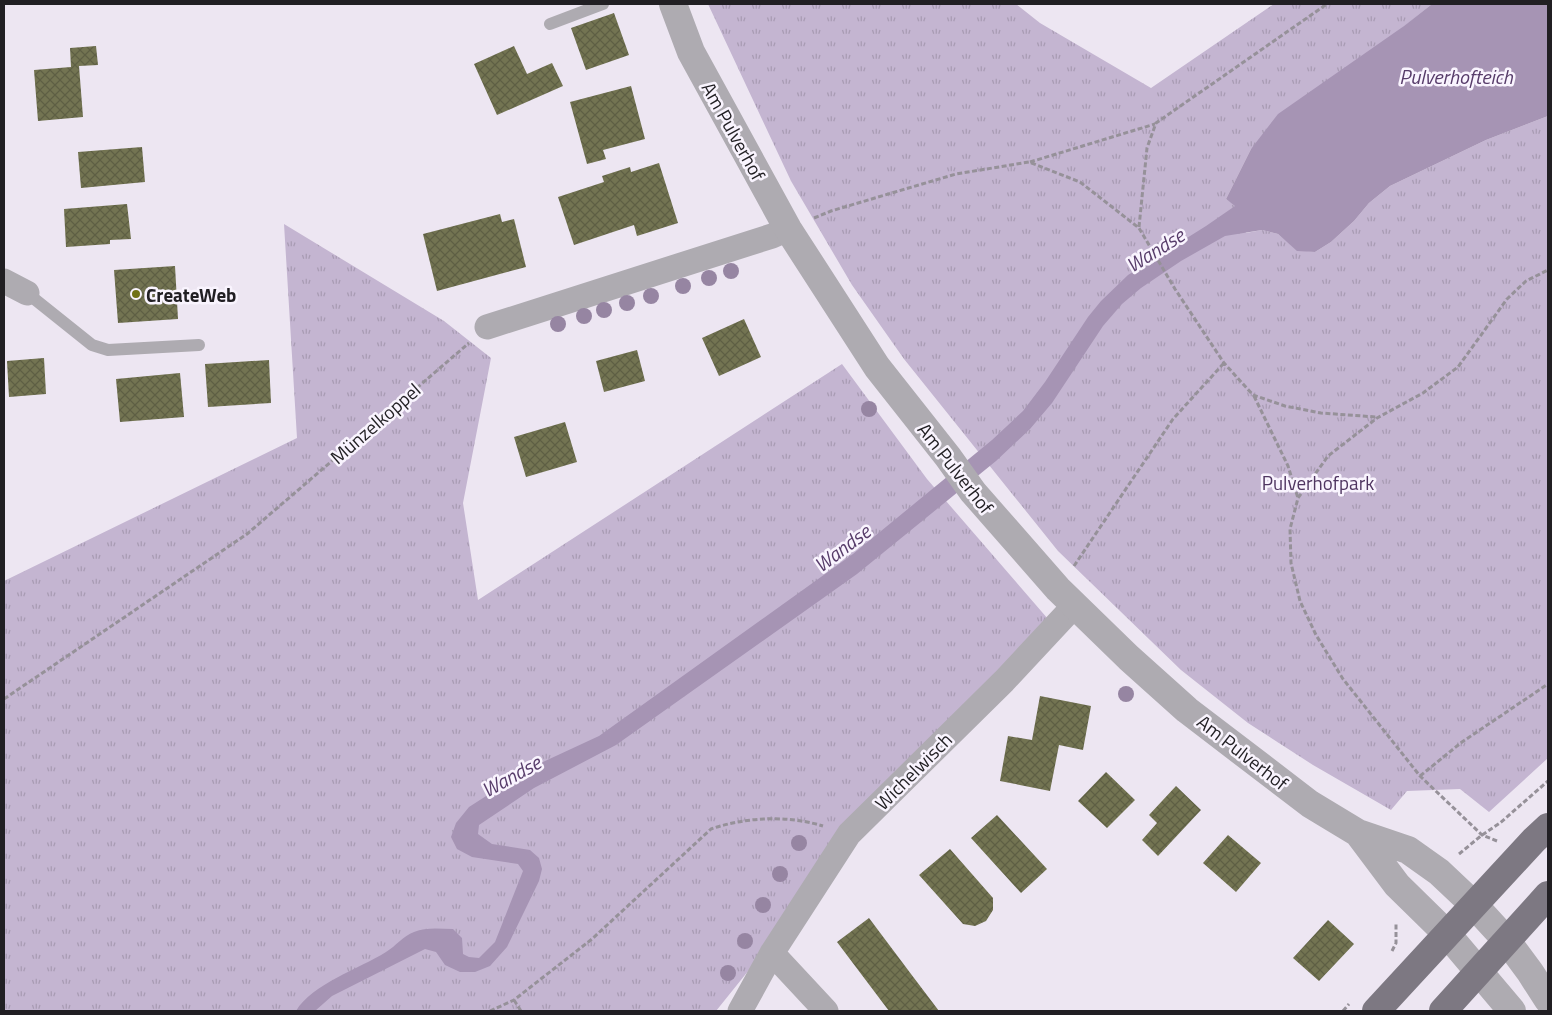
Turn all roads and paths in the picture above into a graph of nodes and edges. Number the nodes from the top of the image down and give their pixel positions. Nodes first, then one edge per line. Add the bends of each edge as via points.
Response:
1 (603, 4) edge
2 (673, 4) edge
3 (1327, 4) edge
4 (550, 24) dead end
5 (1156, 123) junction
6 (1029, 162) junction
7 (1139, 228) junction
8 (788, 229) junction
9 (1548, 270) edge
10 (4, 281) edge
11 (27, 293) joint
12 (487, 327) joint
13 (199, 345) dead end
14 (1224, 363) junction
15 (1253, 395) junction
16 (1377, 418) junction
17 (1298, 498) junction
18 (1066, 598) junction
19 (1548, 684) edge
20 (4, 699) edge
21 (1420, 776) junction
22 (1548, 781) edge
23 (1548, 827) edge
24 (1358, 833) junction
25 (849, 834) junction
26 (1482, 835) junction
27 (1516, 859) junction
28 (1548, 895) edge
29 (1414, 903) junction
30 (1474, 905) junction
31 (1446, 934) junction
32 (1507, 941) junction
33 (772, 953) junction
34 (1390, 957) dead end
35 (1479, 972) junction
36 (514, 1000) junction
37 (1548, 1000) edge
38 (1365, 1005) edge
39 (490, 1011) edge
40 (521, 1011) edge
41 (740, 1011) edge
42 (826, 1011) edge
43 (1343, 1011) edge
44 (1443, 1011) edge
45 (1512, 1011) edge

1 - 4 lane
2 - 8 street, Am Pulverhof via 691,52
3 - 5 path
5 - 6 path
5 - 7 path via 1147,148
6 - 7 path via 1080,182
6 - 8 path via 956,174 831,211
7 - 14 path
8 - 12 street
8 - 18 street, Am Pulverhof via 877,367 973,492
9 - 16 path via 1526,281 1507,299 1458,367 1424,393
10 - 11 street
11 - 13 lane via 92,345 108,350
12 - 20 path, Münzelkoppel via 247,534
14 - 15 path
14 - 18 path via 1173,419
15 - 16 path via 1284,406 1321,413
15 - 17 path via 1288,466
16 - 17 path via 1328,456
17 - 21 path via 1290,537 1291,563 1300,601 1343,679
18 - 24 street, Am Pulverhof via 1187,710 1310,804
18 - 25 street, Wichelwisch via 1004,681
19 - 21 path via 1462,742
21 - 26 path
22 - 26 path
23 - 27 main road
24 - 29 street, Am Pulverhof
24 - 30 street, Am Pulverhof via 1408,850 1439,872
25 - 33 street, Wichelwisch
25 - 36 path via 811,822 777,818 729,823 711,829 592,939
26 - 27 path via 1495,839
27 - 30 main road
28 - 32 main road
29 - 31 street, Am Pulverhof
29 - 34 path via 1396,924 1396,943
30 - 31 main road
30 - 32 street, Am Pulverhof
31 - 35 street, Am Pulverhof
31 - 38 main road
32 - 35 main road
32 - 37 street, Am Pulverhof
33 - 41 street, Wichelwisch
33 - 42 street
35 - 44 main road
35 - 45 street, Am Pulverhof
36 - 39 path
36 - 40 path
38 - 43 path

